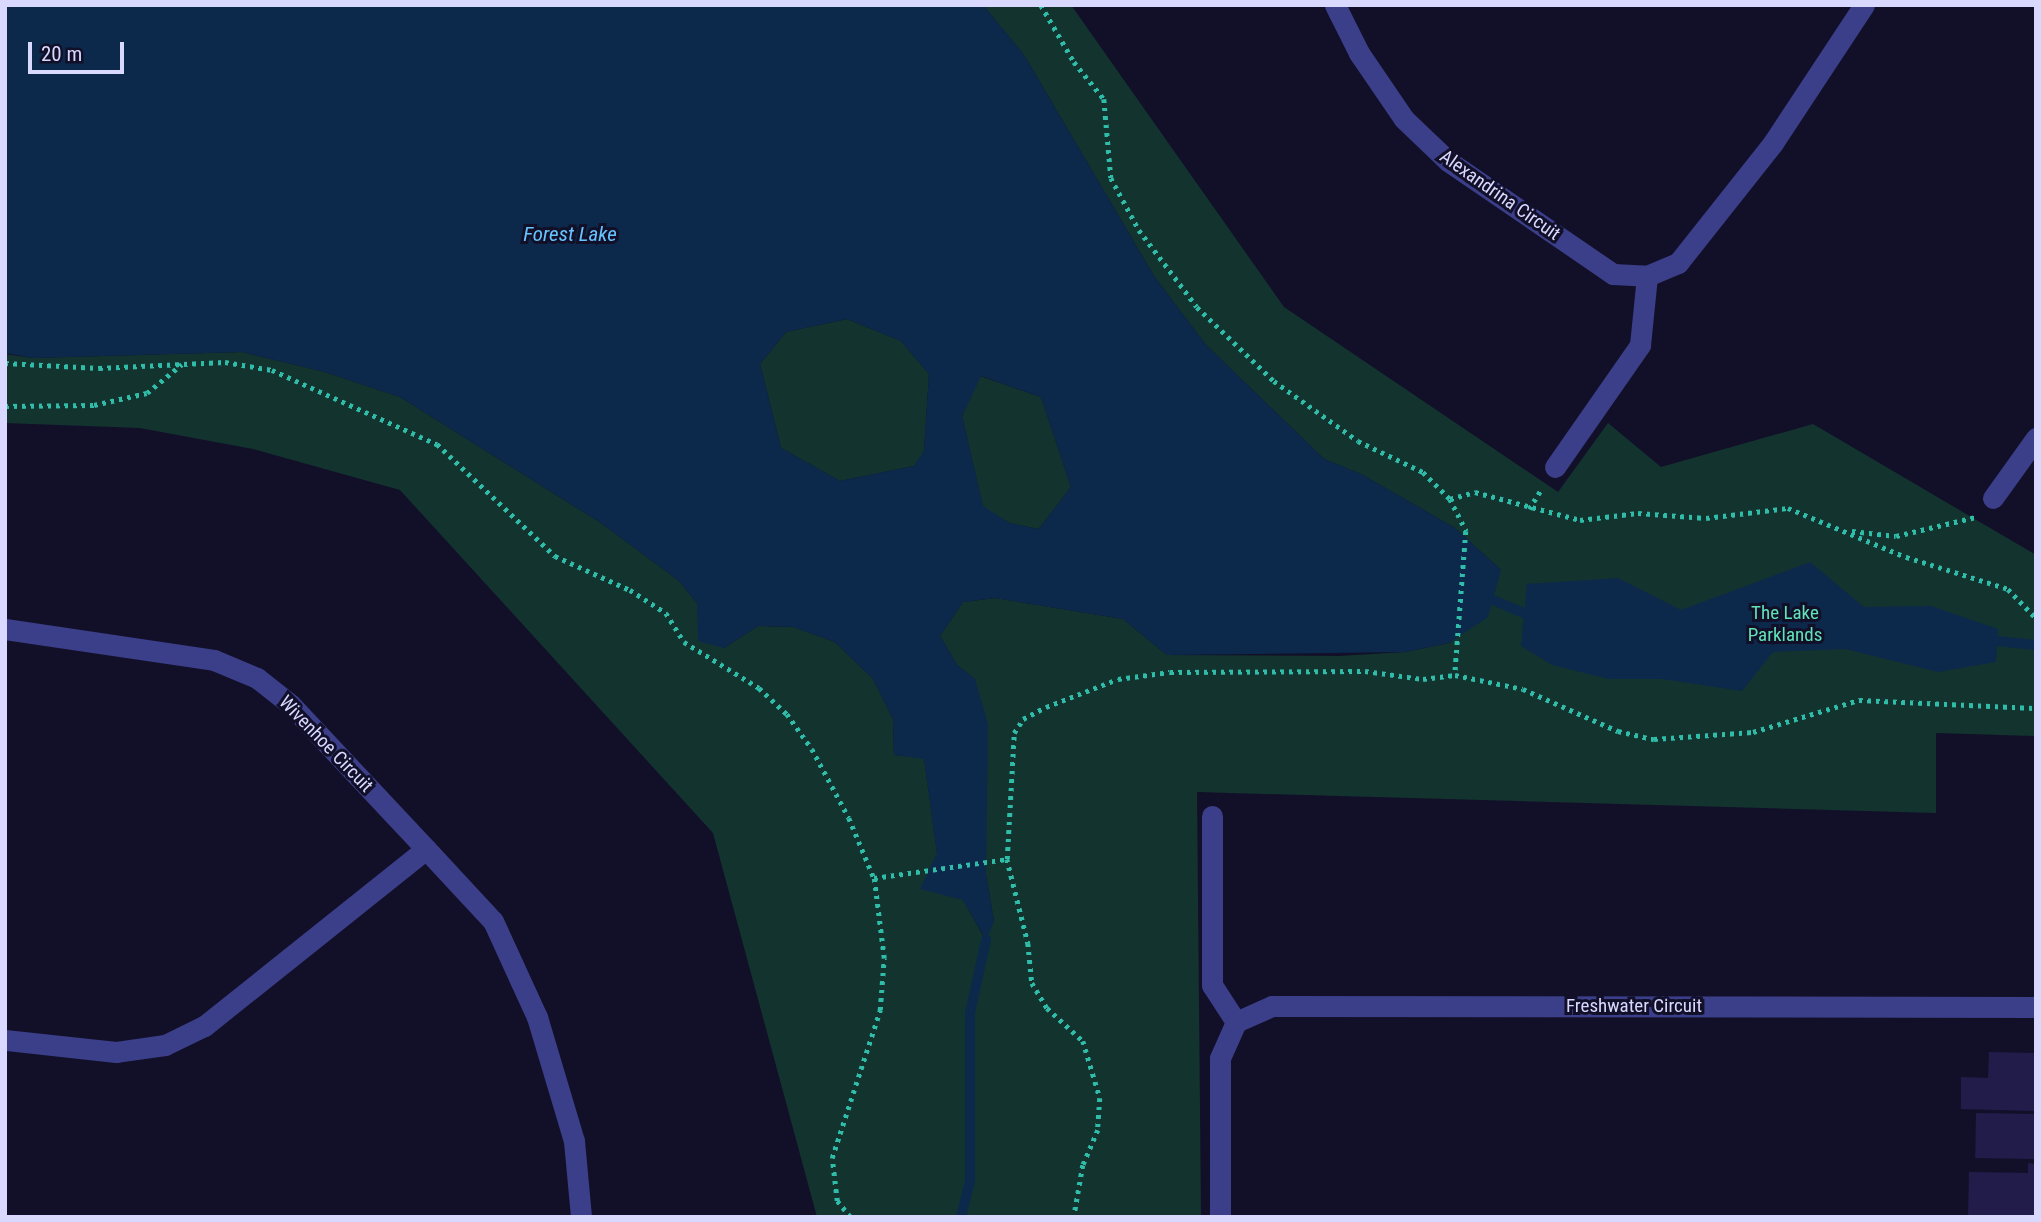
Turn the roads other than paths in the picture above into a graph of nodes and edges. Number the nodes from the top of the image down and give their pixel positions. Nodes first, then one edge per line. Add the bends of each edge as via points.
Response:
1 (1335, 5) edge
2 (1864, 5) edge
3 (1647, 276) junction
4 (2036, 438) edge
5 (1555, 467) dead end
6 (1993, 498) road end
7 (5, 629) edge
8 (1213, 816) dead end
9 (426, 849) junction
10 (2036, 1007) edge
11 (1236, 1022) junction
12 (5, 1040) edge
13 (581, 1217) edge
14 (1220, 1217) edge

1 - 3 street, Alexandrina Circuit via 1359,53 1404,119 1448,161 1613,274
2 - 3 street, Alexandrina Circuit via 1773,143 1678,263
3 - 5 street via 1640,345
4 - 6 street
7 - 9 street, Wivenhoe Circuit via 214,660 257,678 290,704
8 - 11 street via 1212,985
9 - 12 street via 204,1026 164,1045 116,1052
9 - 13 street, Wivenhoe Circuit via 493,921 537,1017 574,1141
10 - 11 street, Freshwater Circuit via 1272,1006
11 - 14 street via 1220,1058

